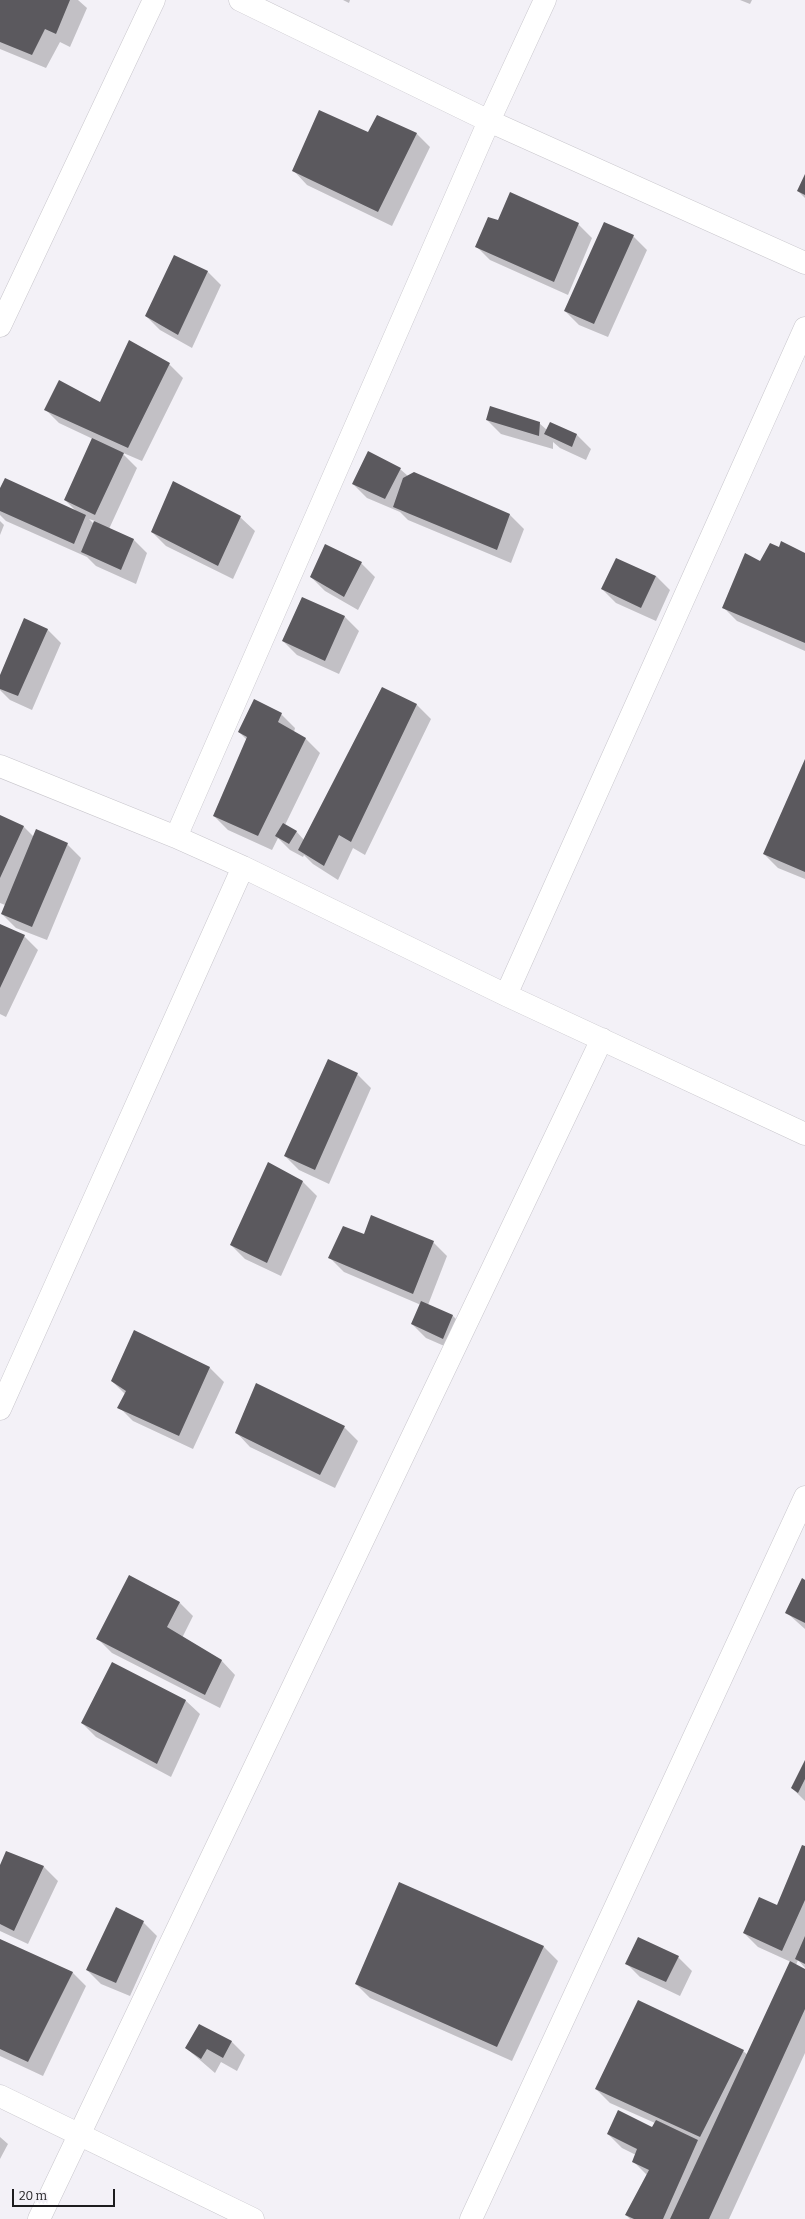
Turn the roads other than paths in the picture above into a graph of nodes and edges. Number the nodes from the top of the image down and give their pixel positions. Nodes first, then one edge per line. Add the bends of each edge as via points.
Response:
1 (154, 0) edge
2 (240, 0) edge
3 (545, 0) edge
4 (489, 121) junction
5 (805, 263) edge
6 (0, 326) edge
7 (805, 328) edge
8 (0, 766) edge
9 (176, 837) junction
10 (243, 867) junction
11 (506, 995) junction
12 (602, 1039) junction
13 (805, 1134) edge
14 (0, 1409) edge
15 (805, 1497) edge
16 (0, 2096) edge
17 (80, 2134) junction
18 (39, 2219) edge
19 (253, 2219) edge
20 (471, 2219) edge

1 - 6 street
2 - 4 street
3 - 4 street
4 - 5 street
4 - 9 street
7 - 11 street
8 - 9 street
9 - 10 street
10 - 11 street
10 - 14 street
11 - 12 street
12 - 13 street
12 - 17 street
15 - 20 street
16 - 17 street
17 - 18 street
17 - 19 street

